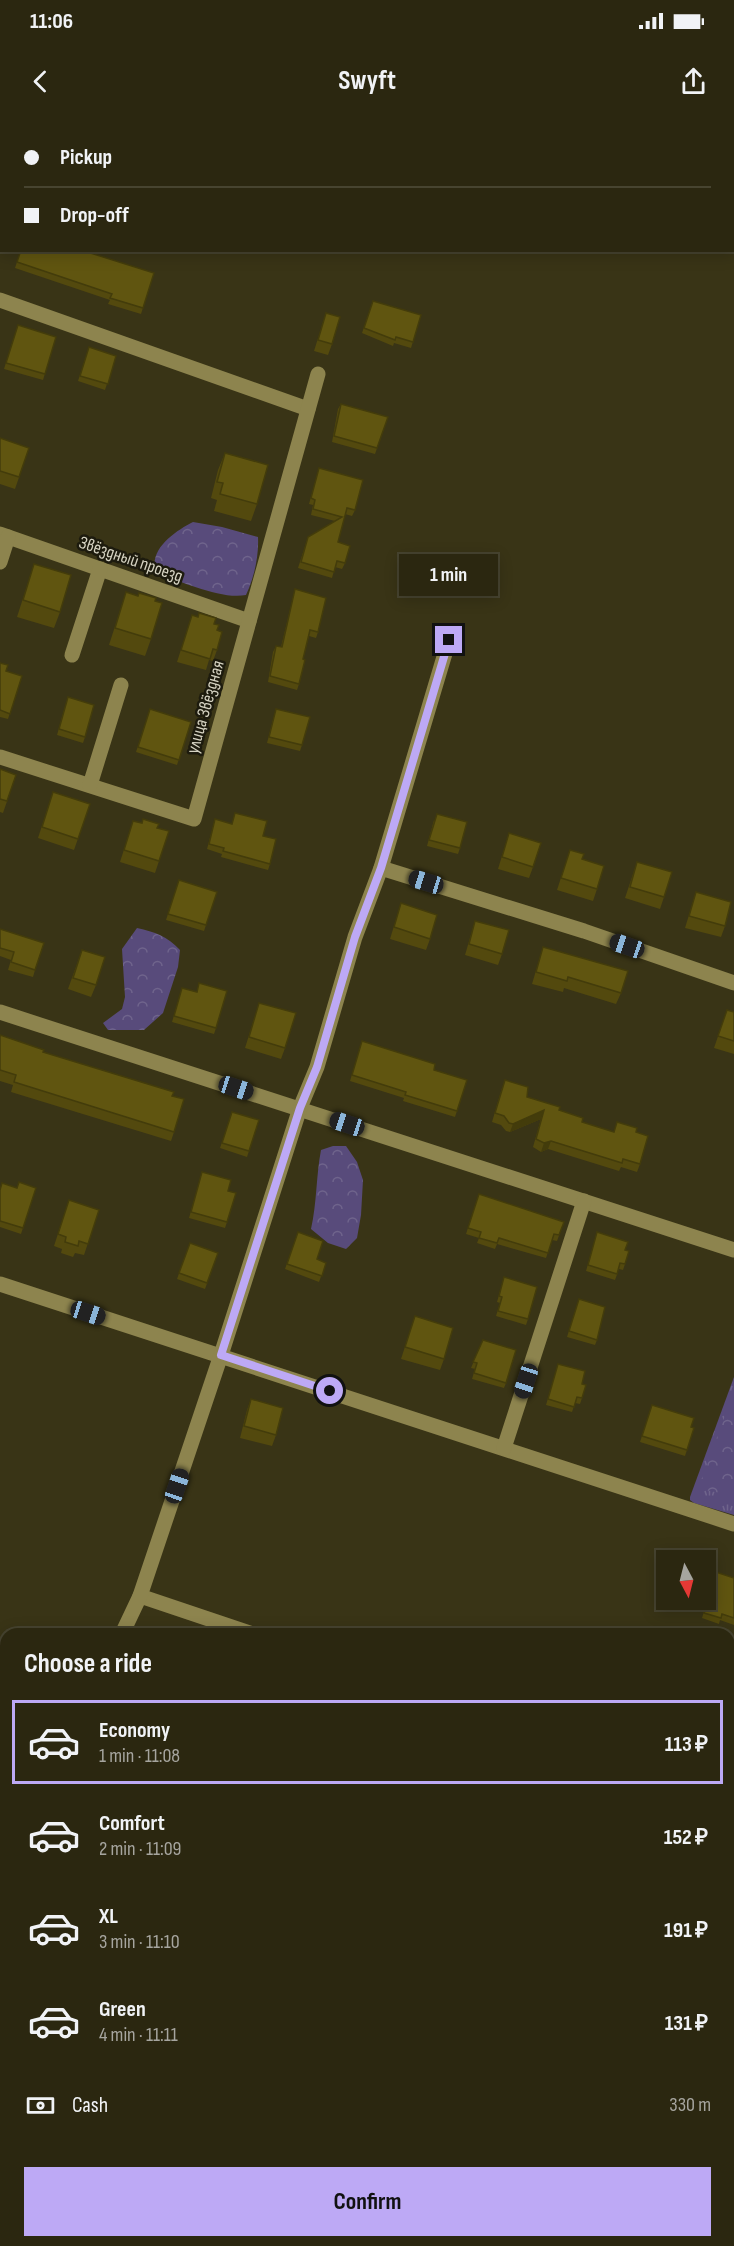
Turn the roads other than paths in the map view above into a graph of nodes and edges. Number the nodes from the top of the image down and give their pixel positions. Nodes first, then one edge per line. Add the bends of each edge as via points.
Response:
1 (0, 300) edge
2 (318, 374) dead end
3 (308, 409) junction
4 (4, 536) edge
5 (0, 562) edge
6 (100, 569) junction
7 (249, 621) junction
8 (449, 640) dead end
9 (72, 655) dead end
10 (121, 685) dead end
11 (0, 757) edge
12 (90, 785) junction
13 (381, 868) junction
14 (734, 983) edge
15 (0, 1012) edge
16 (300, 1108) junction
17 (584, 1201) junction
18 (734, 1250) edge
19 (0, 1284) edge
20 (221, 1355) junction
21 (504, 1448) junction
22 (734, 1524) edge
23 (140, 1596) junction
24 (125, 1628) edge
25 (235, 1628) edge

1 - 3 lane
2 - 3 lane, улица Звёздная
3 - 7 lane, улица Звёздная
4 - 5 lane
4 - 6 lane, Звёздный проезд
6 - 7 lane, Звёздный проезд
6 - 9 lane
7 - 12 lane, улица Звёздная via 194,819
8 - 13 lane
10 - 12 lane
11 - 12 lane, улица Звёздная
13 - 14 lane via 585,931
13 - 16 lane
15 - 16 lane
16 - 17 lane
16 - 20 lane
17 - 18 lane
17 - 21 lane
19 - 20 lane
20 - 21 lane
20 - 23 lane
21 - 22 lane
23 - 24 lane
23 - 25 lane

